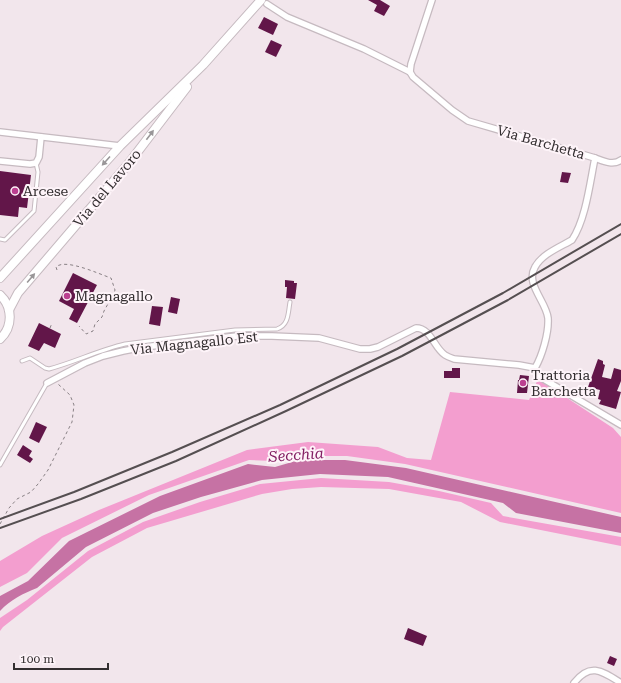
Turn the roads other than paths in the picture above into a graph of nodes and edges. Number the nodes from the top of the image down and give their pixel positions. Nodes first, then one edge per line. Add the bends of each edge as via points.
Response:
1 (432, 0) edge
2 (264, 2) edge
3 (204, 65) junction
4 (410, 72) junction
5 (0, 132) edge
6 (41, 137) junction
7 (120, 146) junction
8 (595, 158) junction
9 (621, 160) edge
10 (0, 161) edge
11 (36, 163) junction
12 (0, 239) edge
13 (0, 278) edge
14 (0, 295) edge
15 (290, 302) dead end
16 (9, 310) junction
17 (0, 339) edge
18 (22, 361) dead end
19 (535, 368) junction
20 (47, 383) joint
21 (621, 425) edge
22 (0, 465) edge
23 (574, 683) edge
24 (621, 683) edge

1 - 4 street
2 - 3 main road, Via del Lavoro
2 - 4 street, Via Barchetta via 294,20 364,49
3 - 7 main road, Via del Lavoro
16 -> 3 main road, Via del Lavoro via 18,293 129,163
4 - 8 street, Via Barchetta via 416,80 468,121
5 - 6 street
6 - 7 street
6 - 11 street
7 -> 13 main road, Via del Lavoro
8 - 9 street via 612,163
8 - 19 street, Via Barchetta via 576,234 572,240 539,262 533,271 532,278 548,318 541,358
10 - 11 street
11 - 12 lane via 38,172 34,211 5,240
14 - 16 main road
15 - 18 lane via 286,323 277,329 235,330 125,344 49,369 30,358
16 - 17 main road, Via del Lavoro via 8,327
19 - 20 street, Via Magnagallo Est via 447,357 423,328 416,328 370,349 360,349 319,338 272,336 237,336 144,347 103,356
19 - 21 street via 540,377
20 - 22 lane
23 - 24 street via 588,670 594,670 605,673

